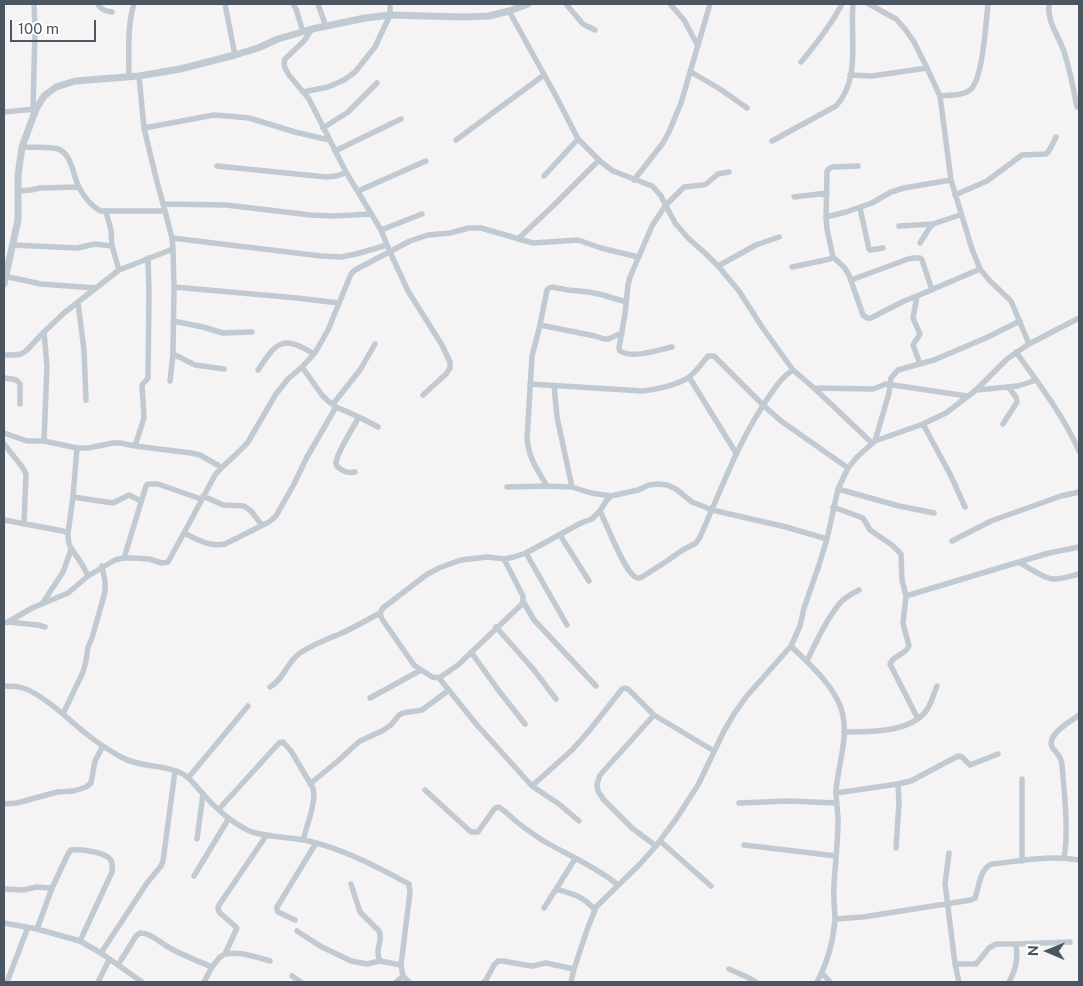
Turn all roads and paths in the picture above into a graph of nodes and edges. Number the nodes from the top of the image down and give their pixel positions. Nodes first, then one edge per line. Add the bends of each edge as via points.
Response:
1 (34, 4) edge
2 (98, 4) edge
3 (134, 4) edge
4 (226, 4) edge
5 (292, 4) edge
6 (318, 4) edge
7 (390, 4) edge
8 (528, 4) edge
9 (566, 4) edge
10 (670, 4) edge
11 (710, 4) edge
12 (842, 4) edge
13 (853, 4) edge
14 (869, 4) edge
15 (988, 4) edge
16 (1049, 4) edge
17 (112, 12) dead end
18 (509, 12) junction
19 (390, 15) junction
20 (326, 27) junction
21 (312, 29) junction
22 (595, 30) dead end
23 (303, 32) junction
24 (698, 46) junction
25 (235, 55) junction
26 (801, 62) dead end
27 (927, 68) junction
28 (691, 72) junction
29 (544, 75) junction
30 (850, 75) junction
31 (139, 76) junction
32 (129, 77) junction
33 (377, 83) dead end
34 (303, 92) junction
35 (940, 96) junction
36 (1077, 107) dead end
37 (747, 108) dead end
38 (35, 109) junction
39 (4, 112) edge
40 (401, 118) dead end
41 (144, 128) junction
42 (323, 128) junction
43 (1056, 137) dead end
44 (578, 139) junction
45 (330, 140) junction
46 (456, 140) dead end
47 (772, 141) dead end
48 (22, 147) junction
49 (335, 151) junction
50 (599, 160) junction
51 (426, 161) dead end
52 (218, 166) dead end
53 (858, 166) dead end
54 (346, 172) junction
55 (729, 172) dead end
56 (544, 176) dead end
57 (634, 180) junction
58 (951, 180) junction
59 (78, 187) junction
60 (18, 191) junction
61 (358, 191) junction
62 (826, 193) junction
63 (955, 195) junction
64 (794, 198) dead end
65 (163, 204) junction
66 (665, 206) junction
67 (860, 208) junction
68 (165, 211) junction
69 (106, 212) junction
70 (371, 214) junction
71 (422, 214) dead end
72 (960, 215) junction
73 (826, 217) junction
74 (933, 224) junction
75 (899, 226) dead end
76 (381, 230) junction
77 (779, 237) dead end
78 (172, 238) junction
79 (518, 239) junction
80 (920, 243) dead end
81 (12, 245) junction
82 (387, 245) junction
83 (112, 246) junction
84 (883, 248) dead end
85 (173, 249) junction
86 (390, 252) junction
87 (638, 257) junction
88 (833, 257) junction
89 (148, 258) junction
90 (718, 266) junction
91 (792, 267) dead end
92 (980, 269) junction
93 (119, 270) junction
94 (4, 279) edge
95 (852, 280) junction
96 (174, 287) junction
97 (96, 288) junction
98 (932, 290) junction
99 (918, 296) junction
100 (626, 302) junction
101 (78, 303) junction
102 (339, 303) junction
103 (1079, 318) edge
104 (173, 321) junction
105 (1020, 321) junction
106 (540, 325) junction
107 (44, 332) junction
108 (252, 332) dead end
109 (622, 333) junction
110 (376, 344) dead end
111 (1029, 344) junction
112 (672, 347) dead end
113 (1016, 352) junction
114 (173, 354) junction
115 (314, 354) junction
116 (4, 355) edge
117 (920, 364) junction
118 (302, 367) junction
119 (224, 369) dead end
120 (258, 370) dead end
121 (793, 370) junction
122 (689, 377) junction
123 (4, 378) edge
124 (1036, 380) junction
125 (170, 381) dead end
126 (530, 384) junction
127 (554, 385) junction
128 (890, 385) junction
129 (814, 388) junction
130 (1009, 388) junction
131 (976, 390) junction
132 (424, 395) dead end
133 (967, 396) junction
134 (86, 400) dead end
135 (20, 404) dead end
136 (763, 405) junction
137 (335, 406) junction
138 (359, 417) junction
139 (923, 424) junction
140 (1003, 424) dead end
141 (378, 427) dead end
142 (4, 432) edge
143 (44, 441) junction
144 (873, 442) junction
145 (4, 444) edge
146 (135, 446) junction
147 (77, 448) junction
148 (1079, 451) edge
149 (736, 453) junction
150 (221, 467) junction
151 (848, 468) junction
152 (355, 472) dead end
153 (547, 486) junction
154 (507, 487) dead end
155 (572, 487) junction
156 (838, 489) junction
157 (1079, 492) edge
158 (611, 496) junction
159 (73, 497) junction
160 (202, 497) junction
161 (142, 501) junction
162 (834, 507) junction
163 (965, 507) dead end
164 (712, 510) junction
165 (600, 511) junction
166 (934, 513) dead end
167 (4, 520) edge
168 (24, 524) junction
169 (262, 525) junction
170 (184, 533) junction
171 (68, 534) junction
172 (560, 535) junction
173 (827, 539) junction
174 (952, 541) dead end
175 (1079, 547) edge
176 (71, 550) junction
177 (526, 553) junction
178 (124, 558) junction
179 (504, 559) junction
180 (1020, 563) junction
181 (102, 566) junction
182 (1079, 574) edge
183 (88, 576) junction
184 (589, 581) dead end
185 (859, 590) dead end
186 (906, 596) junction
187 (523, 601) junction
188 (42, 604) junction
189 (380, 613) junction
190 (6, 622) edge
191 (567, 624) dead end
192 (45, 627) dead end
193 (496, 628) junction
194 (791, 646) junction
195 (471, 652) junction
196 (807, 661) junction
197 (421, 670) junction
198 (439, 678) junction
199 (4, 686) edge
200 (596, 686) dead end
201 (938, 686) dead end
202 (270, 687) dead end
203 (449, 690) junction
204 (370, 698) dead end
205 (556, 699) dead end
206 (248, 706) dead end
207 (64, 714) junction
208 (654, 715) junction
209 (1079, 715) edge
210 (918, 719) junction
211 (525, 724) dead end
212 (844, 732) junction
213 (103, 746) junction
214 (714, 752) junction
215 (998, 754) dead end
216 (175, 771) junction
217 (188, 778) junction
218 (1022, 779) dead end
219 (310, 784) junction
220 (898, 784) junction
221 (532, 786) junction
222 (425, 790) dead end
223 (203, 794) junction
224 (836, 794) junction
225 (837, 803) junction
226 (4, 804) edge
227 (740, 804) dead end
228 (219, 809) junction
229 (229, 818) junction
230 (579, 821) dead end
231 (266, 836) junction
232 (197, 839) dead end
233 (303, 840) junction
234 (316, 843) junction
235 (658, 843) junction
236 (744, 846) dead end
237 (896, 848) dead end
238 (949, 852) dead end
239 (836, 856) junction
240 (1064, 858) junction
241 (575, 859) junction
242 (1079, 860) edge
243 (1022, 861) junction
244 (194, 876) dead end
245 (351, 884) dead end
246 (618, 885) junction
247 (711, 886) dead end
248 (52, 888) junction
249 (4, 889) edge
250 (556, 889) junction
251 (948, 904) junction
252 (544, 908) dead end
253 (595, 910) junction
254 (835, 919) junction
255 (295, 920) dead end
256 (4, 923) edge
257 (28, 927) junction
258 (37, 929) junction
259 (297, 931) dead end
260 (80, 941) junction
261 (1070, 942) dead end
262 (1016, 944) junction
263 (101, 953) junction
264 (225, 954) junction
265 (109, 960) junction
266 (270, 961) dead end
267 (380, 961) junction
268 (955, 964) junction
269 (118, 965) junction
270 (401, 965) junction
271 (212, 967) junction
272 (574, 969) junction
273 (729, 969) dead end
274 (822, 973) junction
275 (292, 976) dead end
276 (403, 976) junction
277 (7, 982) edge
278 (98, 982) edge
279 (142, 982) edge
280 (204, 982) edge
281 (301, 982) edge
282 (396, 982) edge
283 (410, 982) edge
284 (484, 982) edge
285 (571, 982) edge
286 (756, 982) edge
287 (817, 982) edge
288 (830, 982) edge
289 (959, 982) edge
290 (1010, 982) edge

1 - 38 street
2 - 17 street
3 - 32 street
4 - 25 street
5 - 23 street
6 - 20 street
7 - 19 street
8 - 18 street
9 - 22 street via 583,24
10 - 24 street via 684,20
11 - 24 street
12 - 26 street via 824,34
13 - 30 street
14 - 27 street via 896,19 914,42
15 - 35 street via 983,48 973,86 964,93
16 - 36 street via 1050,23 1063,49
18 - 19 street via 464,17
18 - 29 street
19 - 20 street
19 - 34 street via 375,47 354,72 328,87
20 - 21 street
21 - 23 street
21 - 34 street via 284,64 288,75
23 - 25 street
24 - 28 street
25 - 31 street
27 - 30 street via 872,76
27 - 35 street
28 - 37 street
28 - 57 street via 666,138
29 - 44 street
29 - 46 street
30 - 47 street via 845,94 836,106
31 - 32 street
31 - 41 street
32 - 38 street via 75,81 56,87
33 - 42 street via 348,112
34 - 42 street
35 - 58 street
38 - 39 street
38 - 48 street
40 - 49 street
41 - 45 street via 227,116 249,118
41 - 65 street
42 - 45 street
43 - 63 street via 1046,154 1022,155 987,180
44 - 50 street
44 - 56 street
45 - 49 street
48 - 59 street via 59,149 69,160
48 - 60 street
49 - 54 street
50 - 57 street via 613,171
50 - 79 street
51 - 61 street
52 - 54 street via 326,177
53 - 62 street via 830,168
54 - 61 street
55 - 66 street via 718,174 703,185 685,186
57 - 66 street via 652,186
58 - 63 street
58 - 67 street via 904,188
59 - 60 street
59 - 69 street via 97,209
60 - 81 street via 18,220
61 - 70 street
62 - 64 street
62 - 73 street
63 - 72 street
65 - 68 street
65 - 70 street via 226,205 311,215
66 - 87 street
66 - 90 street via 688,238
67 - 73 street
67 - 84 street via 869,249
68 - 69 street
68 - 78 street
69 - 83 street
70 - 76 street
71 - 76 street
72 - 74 street
72 - 92 street
73 - 88 street
74 - 75 street
74 - 80 street
76 - 82 street
77 - 90 street via 756,245
78 - 82 street via 341,257
78 - 85 street
79 - 86 street via 481,228 469,228 428,235
79 - 87 street via 544,243 578,240
81 - 83 street
81 - 94 street
82 - 86 street
83 - 93 street
85 - 89 street
85 - 96 street
86 - 102 street via 355,270
86 - 132 street via 408,291 450,362 446,374
87 - 100 street via 630,277
88 - 91 street
88 - 95 street
89 - 93 street
89 - 146 street via 148,378 142,385 144,423
90 - 121 street
92 - 98 street
92 - 105 street via 1011,301
93 - 97 street
94 - 97 street
95 - 98 street via 908,259 920,258
95 - 99 street via 867,318
96 - 102 street
96 - 104 street
97 - 101 street
98 - 99 street
99 - 117 street via 913,318 920,334 914,345
100 - 106 street via 603,294 552,287 547,290
100 - 109 street
101 - 107 street
101 - 134 street
102 - 115 street
103 - 111 street
104 - 108 street via 223,333
104 - 114 street
105 - 111 street
105 - 117 street
106 - 109 street via 604,339
106 - 126 street via 532,356
107 - 116 street via 21,354
107 - 143 street via 47,366
109 - 112 street via 619,348 626,354
110 - 137 street
111 - 113 street
113 - 124 street
113 - 131 street
114 - 119 street via 195,365
114 - 125 street
115 - 118 street
115 - 120 street via 300,345 280,344
117 - 128 street via 898,370
118 - 137 street via 322,395
118 - 150 street via 276,394 248,442
121 - 129 street
121 - 136 street via 780,380
122 - 127 street via 673,385 643,391
122 - 136 street via 708,356 714,356
122 - 149 street
123 - 135 street via 18,381
124 - 130 street
124 - 148 street via 1061,416
126 - 127 street
126 - 153 street via 528,451
127 - 155 street via 557,417
128 - 129 street via 873,389
128 - 133 street
128 - 144 street via 890,394
129 - 144 street
130 - 131 street
130 - 140 street via 1017,402
131 - 133 street
133 - 139 street via 946,413
136 - 149 street
136 - 151 street
137 - 138 street
137 - 169 street via 276,516
138 - 141 street
138 - 152 street via 336,461 338,468
139 - 144 street
139 - 163 street
142 - 143 street via 27,441
143 - 147 street
144 - 151 street
145 - 168 street via 26,474
146 - 147 street via 113,443
146 - 150 street via 200,455
147 - 159 street
149 - 164 street
150 - 160 street
151 - 156 street
153 - 154 street
153 - 155 street
155 - 158 street
156 - 162 street
156 - 166 street
157 - 174 street via 991,521
158 - 164 street via 650,485 667,485 692,502
158 - 165 street
159 - 161 street via 113,502 129,495
159 - 171 street
160 - 161 street via 151,483 146,486
160 - 169 street via 223,505 244,506
160 - 170 street
161 - 178 street
162 - 173 street
162 - 186 street via 863,518 870,530 901,554
164 - 165 street via 696,543 638,578 625,563
164 - 173 street
165 - 172 street via 592,519
167 - 168 street
168 - 171 street
169 - 170 street via 217,546
170 - 178 street via 165,563
171 - 176 street
172 - 177 street
172 - 184 street
173 - 194 street
175 - 180 street
176 - 183 street
176 - 188 street via 63,572
177 - 179 street
177 - 191 street
178 - 181 street
179 - 187 street
179 - 189 street via 474,558 439,568 403,592
180 - 182 street via 1052,579
180 - 186 street
181 - 183 street
181 - 207 street via 105,592 83,672
183 - 188 street via 68,593
185 - 196 street via 840,602
186 - 210 street via 903,623 909,649 890,664
187 - 193 street
187 - 200 street via 534,620
188 - 190 street
189 - 197 street via 414,665
189 - 202 street via 302,652 290,662 280,680
190 - 192 street
193 - 195 street
193 - 205 street
194 - 196 street
194 - 214 street via 746,697
195 - 198 street
195 - 211 street
196 - 212 street via 837,700
197 - 198 street
197 - 204 street
198 - 203 street
199 - 207 street via 34,693
201 - 210 street via 927,709
203 - 219 street via 422,710 399,715 382,731 360,741
203 - 221 street
206 - 217 street
207 - 213 street
208 - 214 street
208 - 221 street via 628,689 622,689 572,750
208 - 235 street via 600,775 596,784 603,799 632,828
209 - 240 street via 1058,730 1051,741 1062,764
210 - 212 street via 883,731
212 - 224 street
213 - 216 street via 128,761
213 - 226 street via 95,761 91,783 86,787
214 - 235 street via 698,786
215 - 220 street via 970,765 958,756 911,781
216 - 217 street
216 - 263 street via 161,866
217 - 223 street
218 - 243 street
219 - 228 street via 282,742
219 - 233 street via 314,798
220 - 224 street
220 - 237 street
221 - 230 street
222 - 241 street via 471,832 478,832 499,807 519,824
223 - 228 street
223 - 232 street
224 - 225 street
225 - 227 street
225 - 239 street
228 - 229 street
229 - 231 street via 239,826
229 - 244 street
231 - 233 street
231 - 264 street via 219,905 219,912 237,928
233 - 234 street
234 - 255 street via 278,906 278,912
234 - 270 street via 370,863 408,884 410,892
235 - 246 street
235 - 247 street
236 - 239 street
238 - 251 street via 945,884
239 - 254 street
240 - 242 street
240 - 243 street
241 - 246 street via 605,874
241 - 250 street
243 - 251 street via 987,865 975,898
245 - 267 street via 360,912 381,934 377,952
246 - 253 street
248 - 249 street
248 - 258 street
248 - 260 street via 71,850 97,852 110,858 112,872
250 - 252 street
250 - 253 street via 574,894
251 - 254 street
251 - 268 street
253 - 272 street
254 - 274 street
256 - 257 street
257 - 258 street
257 - 277 street
258 - 260 street
259 - 267 street via 351,961 368,964
260 - 263 street
261 - 262 street
262 - 268 street via 992,946 976,964
262 - 290 street via 1018,959
263 - 265 street
264 - 266 street via 242,953
264 - 271 street
265 - 269 street
265 - 278 street
267 - 270 street
268 - 289 street
269 - 271 street via 136,936 143,933
269 - 279 street
270 - 276 street
271 - 280 street
272 - 284 street via 503,960 494,964
272 - 285 street
273 - 286 street
274 - 287 street
274 - 288 street
275 - 281 street
276 - 282 street
276 - 283 street

